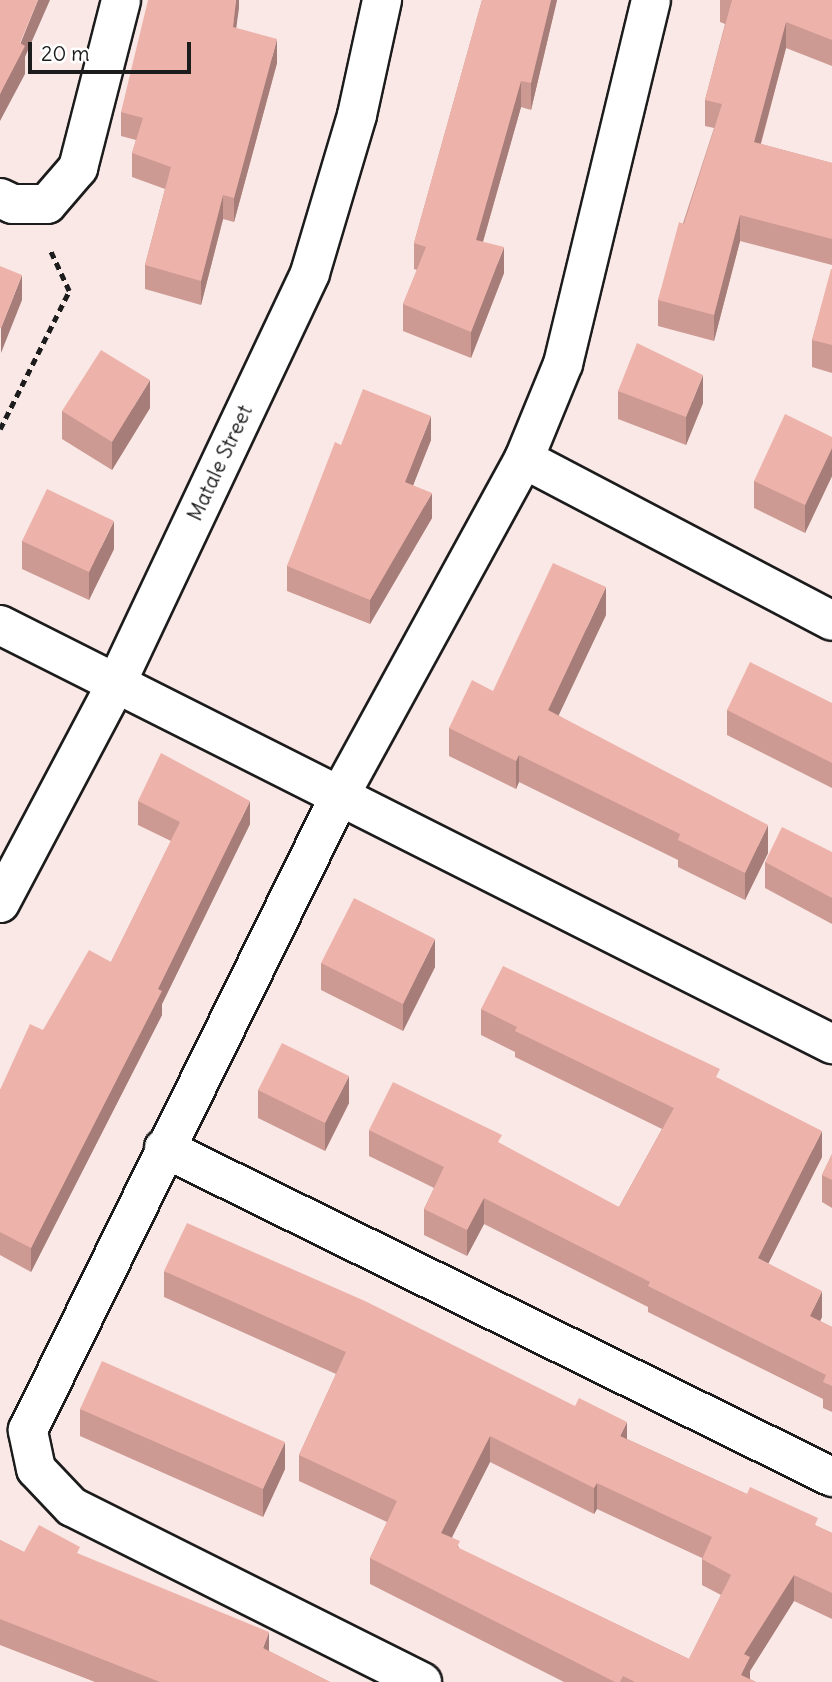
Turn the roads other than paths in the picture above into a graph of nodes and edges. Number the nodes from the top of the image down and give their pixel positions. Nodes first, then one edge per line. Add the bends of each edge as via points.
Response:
1 (121, 0) edge
2 (382, 0) edge
3 (651, 0) edge
4 (0, 198) edge
5 (524, 459) junction
6 (832, 621) edge
7 (0, 625) edge
8 (116, 684) junction
9 (340, 795) junction
10 (0, 904) edge
11 (832, 1044) edge
12 (164, 1148) junction
13 (832, 1478) edge
14 (422, 1682) edge

1 - 4 street via 78,168 47,204 13,204
2 - 8 street, Matale Street via 357,115 310,273
3 - 5 street via 564,364
5 - 6 street
5 - 9 street
7 - 8 street
8 - 9 street
8 - 10 street, Matale Street
9 - 11 street
9 - 12 street
12 - 13 street
12 - 14 street via 28,1430 36,1469 72,1507

